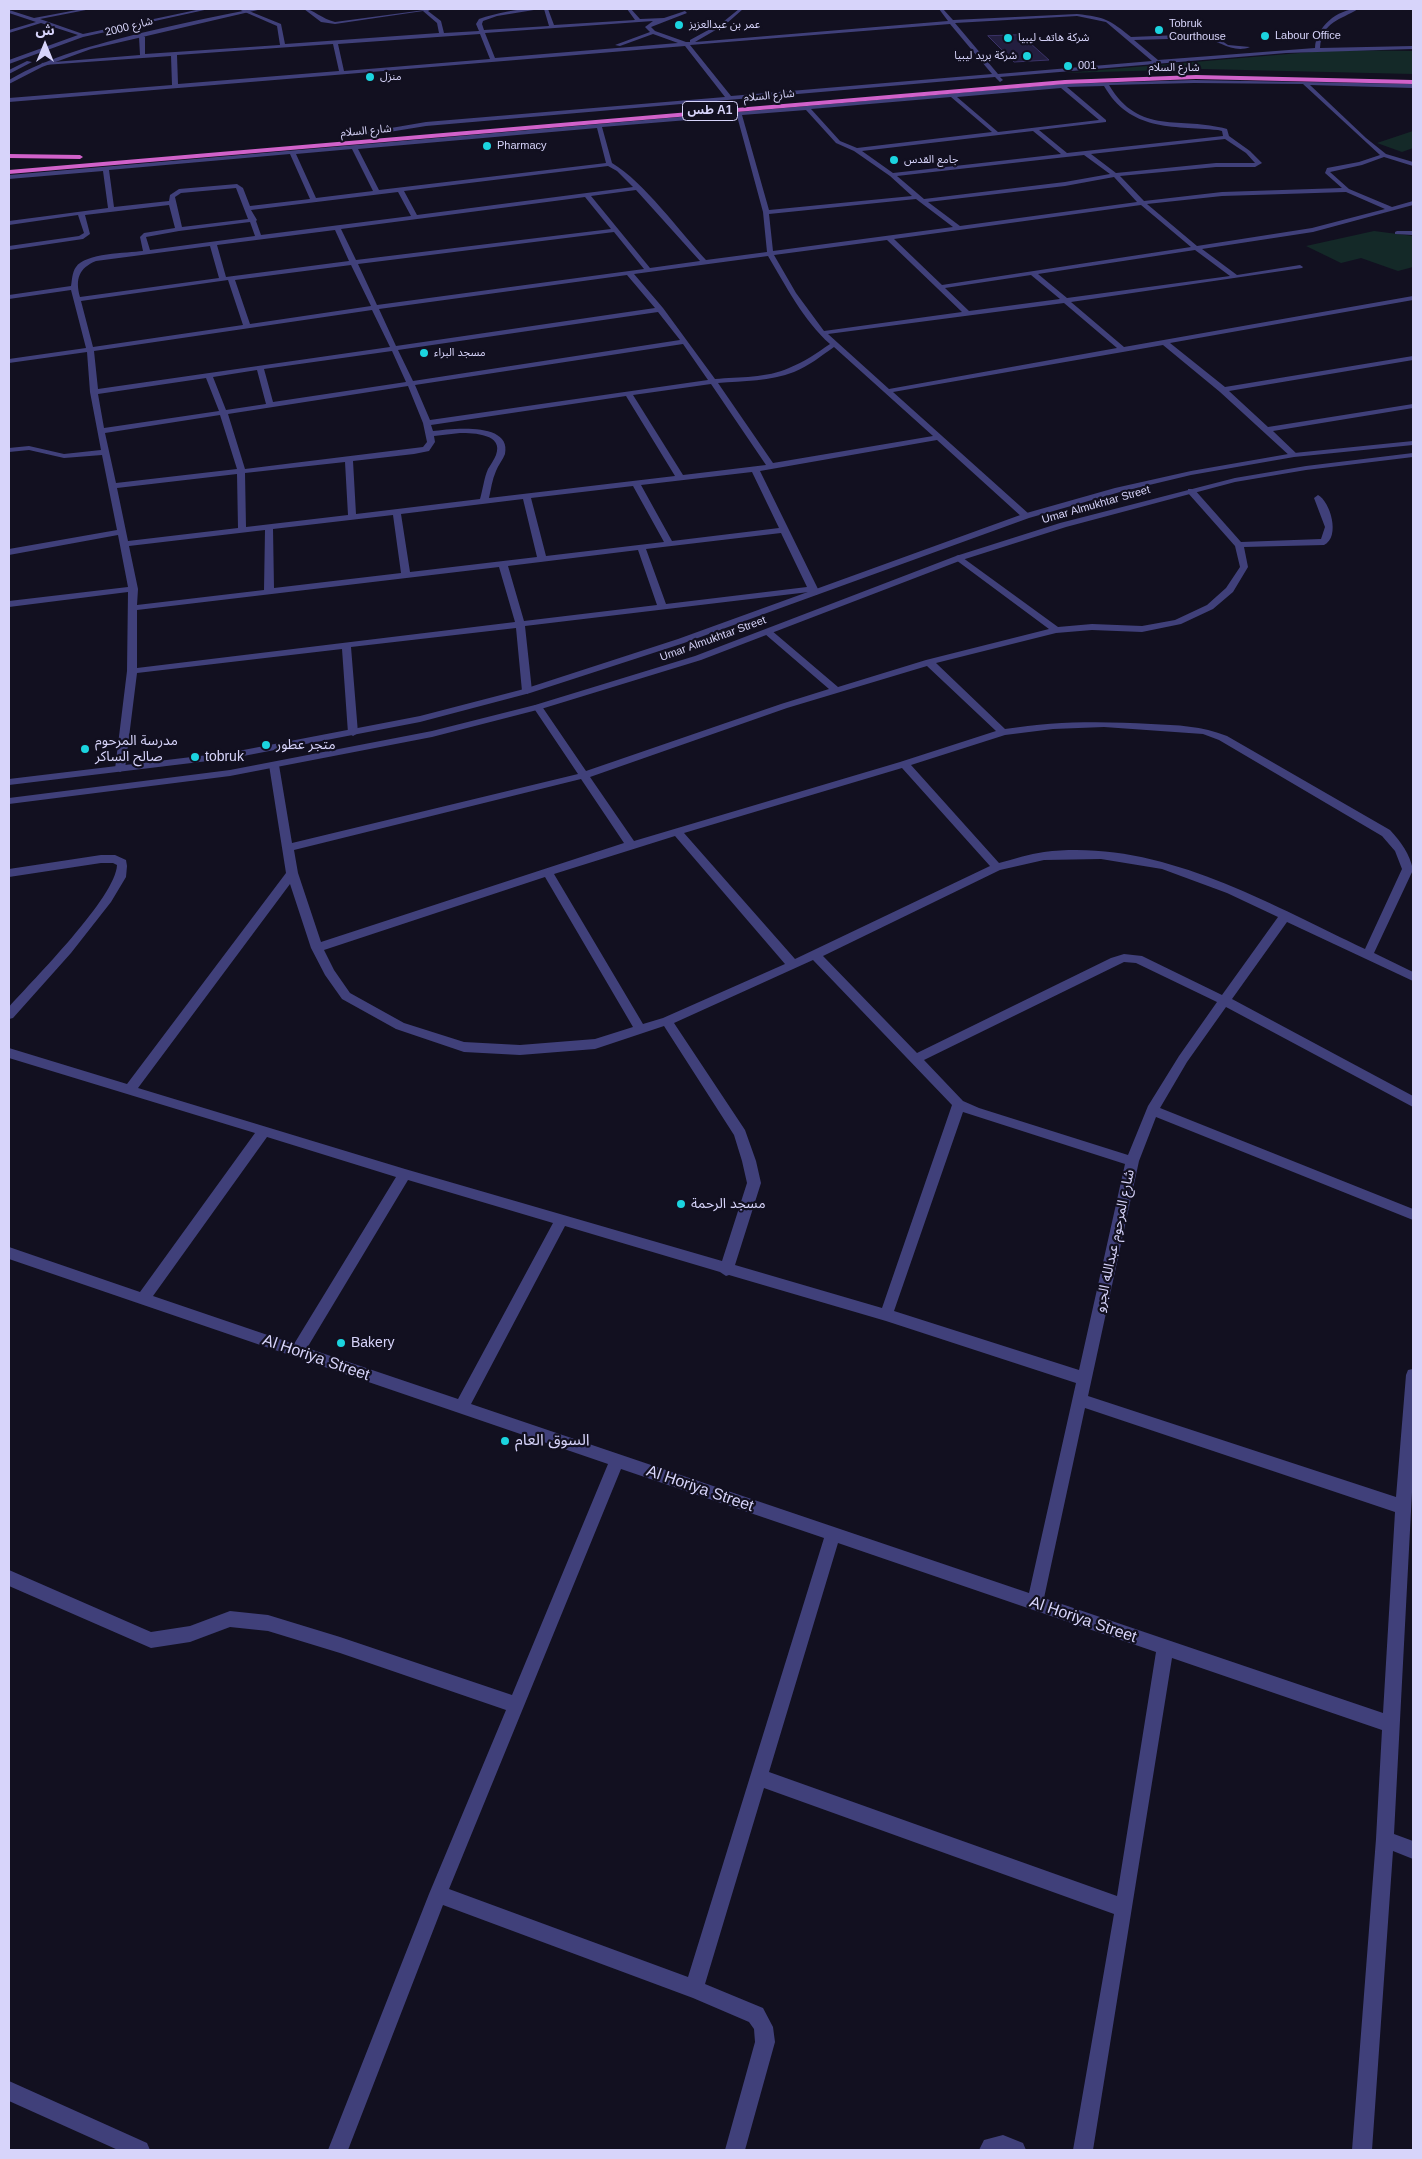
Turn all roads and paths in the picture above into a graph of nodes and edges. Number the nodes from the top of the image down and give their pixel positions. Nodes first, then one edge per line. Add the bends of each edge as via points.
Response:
1 (89, 9) edge
2 (171, 9) edge
3 (207, 9) edge
4 (232, 9) edge
5 (260, 9) edge
6 (306, 9) edge
7 (426, 9) edge
8 (538, 9) edge
9 (546, 9) edge
10 (629, 9) edge
11 (741, 9) edge
12 (941, 9) edge
13 (1063, 9) edge
14 (1356, 9) edge
15 (242, 10) edge
16 (9, 12) edge
17 (685, 12) dead end
18 (180, 14) junction
19 (1077, 15) junction
20 (664, 19) junction
21 (32, 20) junction
22 (639, 21) junction
23 (40, 22) junction
24 (951, 22) junction
25 (552, 27) junction
26 (9, 32) edge
27 (482, 32) junction
28 (653, 32) junction
29 (442, 34) junction
30 (83, 35) junction
31 (142, 37) dead end
32 (97, 39) junction
33 (1130, 40) junction
34 (335, 42) junction
35 (81, 43) dead end
36 (686, 44) junction
37 (73, 46) dead end
38 (283, 46) junction
39 (1317, 46) junction
40 (1413, 48) edge
41 (602, 51) junction
42 (174, 54) junction
43 (144, 57) junction
44 (494, 60) junction
45 (9, 62) edge
46 (1157, 62) junction
47 (44, 64) junction
48 (10, 70) edge
49 (342, 72) junction
50 (996, 76) junction
51 (1413, 76) edge
52 (1001, 81) junction
53 (9, 82) edge
54 (1413, 82) edge
55 (1305, 83) junction
56 (1106, 84) junction
57 (175, 86) junction
58 (1062, 86) junction
59 (1413, 86) edge
60 (952, 95) junction
61 (728, 98) junction
62 (9, 100) edge
63 (807, 108) junction
64 (739, 114) junction
65 (599, 126) junction
66 (1033, 128) junction
67 (995, 132) junction
68 (358, 135) junction
69 (1226, 137) junction
70 (318, 138) dead end
71 (354, 147) junction
72 (856, 150) junction
73 (292, 152) junction
74 (1084, 152) junction
75 (1066, 155) junction
76 (1384, 155) junction
77 (9, 156) edge
78 (90, 156) dead end
79 (80, 157) junction
80 (9, 163) edge
81 (609, 164) junction
82 (1413, 164) edge
83 (106, 170) junction
84 (892, 175) junction
85 (1115, 175) junction
86 (10, 176) edge
87 (638, 188) junction
88 (400, 190) junction
89 (1347, 190) junction
90 (377, 193) junction
91 (588, 196) junction
92 (920, 199) junction
93 (314, 200) junction
94 (172, 203) junction
95 (1142, 203) junction
96 (1413, 203) edge
97 (249, 208) junction
98 (1392, 209) junction
99 (111, 210) junction
100 (766, 212) junction
101 (81, 213) junction
102 (415, 218) junction
103 (254, 220) junction
104 (9, 223) edge
105 (337, 228) junction
106 (959, 228) junction
107 (178, 229) junction
108 (616, 230) junction
109 (1397, 233) dead end
110 (1413, 233) edge
111 (888, 237) junction
112 (259, 238) junction
113 (213, 244) junction
114 (9, 248) edge
115 (1196, 248) junction
116 (147, 253) junction
117 (770, 254) junction
118 (352, 262) junction
119 (704, 262) junction
120 (1300, 267) dead end
121 (648, 270) junction
122 (629, 273) junction
123 (1033, 273) junction
124 (1236, 277) junction
125 (231, 278) junction
126 (223, 279) junction
127 (74, 288) junction
128 (940, 288) junction
129 (9, 297) edge
130 (1413, 298) edge
131 (76, 300) junction
132 (1063, 300) junction
133 (373, 308) junction
134 (661, 310) junction
135 (968, 314) junction
136 (247, 326) junction
137 (822, 333) junction
138 (684, 342) junction
139 (1164, 342) junction
140 (834, 344) junction
141 (393, 348) junction
142 (1122, 349) junction
143 (90, 350) junction
144 (1413, 358) edge
145 (9, 362) edge
146 (260, 368) junction
147 (209, 376) junction
148 (714, 381) junction
149 (411, 384) junction
150 (1223, 390) junction
151 (888, 391) junction
152 (94, 392) junction
153 (629, 394) junction
154 (270, 405) junction
155 (1413, 406) edge
156 (223, 411) junction
157 (427, 423) junction
158 (101, 430) junction
159 (1267, 430) junction
160 (430, 434) junction
161 (939, 437) junction
162 (1413, 443) edge
163 (9, 450) edge
164 (105, 452) junction
165 (1294, 455) junction
166 (1413, 455) edge
167 (349, 458) junction
168 (770, 466) junction
169 (755, 469) junction
170 (241, 470) junction
171 (680, 478) junction
172 (635, 482) junction
173 (111, 486) junction
174 (1191, 491) junction
175 (526, 496) junction
176 (1318, 498) dead end
177 (484, 501) junction
178 (398, 513) junction
179 (1026, 516) junction
180 (352, 518) junction
181 (268, 528) junction
182 (783, 530) junction
183 (242, 531) junction
184 (121, 532) junction
185 (124, 544) junction
186 (669, 544) junction
187 (1239, 545) junction
188 (640, 547) junction
189 (9, 552) edge
190 (959, 558) junction
191 (542, 559) junction
192 (503, 564) junction
193 (406, 575) junction
194 (132, 589) junction
195 (814, 591) junction
196 (269, 592) junction
197 (9, 604) edge
198 (662, 606) junction
199 (133, 608) junction
200 (520, 624) junction
201 (1056, 630) junction
202 (768, 632) junction
203 (346, 645) junction
204 (689, 650) junction
205 (928, 662) junction
206 (132, 670) junction
207 (836, 690) junction
208 (526, 691) junction
209 (538, 707) junction
210 (1004, 732) junction
211 (353, 734) junction
212 (904, 764) junction
213 (274, 765) junction
214 (120, 769) junction
215 (586, 775) junction
216 (9, 782) edge
217 (9, 801) edge
218 (677, 830) junction
219 (631, 845) junction
220 (286, 848) junction
221 (997, 867) junction
222 (547, 871) junction
223 (9, 873) edge
224 (292, 874) junction
225 (1286, 916) junction
226 (317, 948) junction
227 (1368, 954) junction
228 (816, 955) junction
229 (793, 965) junction
230 (1413, 977) edge
231 (1225, 1000) junction
232 (9, 1015) edge
233 (667, 1021) junction
234 (640, 1029) junction
235 (9, 1052) edge
236 (916, 1059) junction
237 (130, 1089) junction
238 (1413, 1102) edge
239 (959, 1104) junction
240 (1152, 1110) junction
241 (264, 1130) junction
242 (1132, 1161) junction
243 (406, 1174) junction
244 (1413, 1215) edge
245 (561, 1220) junction
246 (9, 1254) edge
247 (726, 1270) junction
248 (143, 1299) junction
249 (886, 1315) junction
250 (297, 1352) junction
251 (1413, 1376) edge
252 (1085, 1379) junction
253 (1080, 1400) junction
254 (461, 1408) junction
255 (1410, 1460) edge
256 (617, 1461) junction
257 (1403, 1508) junction
258 (833, 1535) junction
259 (9, 1578) edge
260 (1035, 1604) junction
261 (1165, 1648) junction
262 (516, 1705) junction
263 (1390, 1724) junction
264 (758, 1777) junction
265 (1385, 1840) junction
266 (1413, 1850) edge
267 (438, 1894) junction
268 (1124, 1908) junction
269 (694, 1989) junction
270 (9, 2091) edge
271 (140, 2150) edge
272 (338, 2150) edge
273 (735, 2150) edge
274 (989, 2150) edge
275 (1016, 2150) edge
276 (1083, 2150) edge
277 (1362, 2150) edge

1 - 21 street
2 - 18 street
3 - 18 street
4 - 32 street
5 - 15 street, شارع 2000
6 - 7 street via 323,21 335,23
7 - 29 street via 439,22
8 - 27 street via 484,19 479,24
9 - 25 street
10 - 22 street
11 - 36 street via 719,27
12 - 24 street
13 - 19 street
14 - 39 street via 1336,16 1322,32
15 - 38 street via 279,26
15 - 47 street, شارع 2000 via 107,42
16 - 21 street
17 - 20 street
18 - 30 street
19 - 24 street
19 - 33 street via 1104,19
20 - 22 street
20 - 28 street via 649,25
21 - 23 street
22 - 25 street
23 - 26 street
23 - 30 street
24 - 36 street
24 - 50 street
25 - 27 street
27 - 29 street
27 - 44 street
28 - 36 street
28 - 41 street
29 - 34 street
30 - 32 street
30 - 45 street
31 - 43 street
32 - 35 street
33 - 39 street via 1203,36 1238,48
33 - 46 street
34 - 38 street
34 - 49 street
36 - 41 street
36 - 61 street
37 - 48 street
38 - 42 street
39 - 40 street
39 - 46 street
41 - 44 street
42 - 43 street
42 - 57 street
43 - 47 street
44 - 49 street
46 - 50 street
47 - 53 street, شارع 2000
49 - 57 street
50 - 52 street
50 - 61 street
51 - 52 highway, شارع السلام via 1158,72
52 - 68 highway, شارع السلام
54 - 86 highway, شارع السلام / طس A1 via 1214,77 1065,82
55 - 56 street
55 - 59 street
55 - 76 street
56 - 58 street
56 - 69 street via 1121,106 1136,115 1166,123 1218,128 1225,130
57 - 62 street
58 - 60 street
58 - 66 street via 1104,121
60 - 63 street
60 - 67 street
61 - 68 street via 426,124
63 - 64 street
63 - 72 street via 838,142
64 - 65 street
64 - 100 street
65 - 71 street
65 - 81 street
66 - 67 street
66 - 75 street
67 - 72 street
68 - 70 highway, شارع السلام
69 - 74 street
69 - 85 street via 1259,162 1255,165 1216,165
71 - 73 street
71 - 90 street
72 - 84 street
73 - 83 street
73 - 93 street
74 - 75 street
74 - 85 street
75 - 84 street
76 - 82 street
76 - 89 street via 1360,164 1329,169 1327,172 1332,178
77 - 79 highway
78 - 79 highway
79 - 80 highway
81 - 87 street
81 - 88 street
83 - 86 street
83 - 99 street
84 - 92 street
85 - 92 street via 1065,184
85 - 95 street
87 - 91 street
87 - 119 street
88 - 90 street
88 - 102 street
89 - 95 street via 1222,194
89 - 98 street
90 - 93 street
91 - 102 street
91 - 108 street
92 - 100 street
92 - 106 street
93 - 97 street
94 - 97 street via 172,196 178,191 232,186 240,188
94 - 99 street
94 - 107 street
95 - 106 street
95 - 115 street
96 - 98 street
97 - 103 street
98 - 115 street via 1277,238
99 - 101 street
100 - 117 street
101 - 104 street
101 - 114 street via 87,234 81,238
102 - 105 street
103 - 107 street
103 - 112 street
105 - 112 street
105 - 118 street
106 - 111 street
107 - 116 street via 146,234 143,237
108 - 118 street
108 - 121 street
109 - 110 street
111 - 117 street
111 - 128 street
112 - 113 street
113 - 116 street
113 - 126 street
115 - 123 street
115 - 124 street
116 - 127 street via 95,259 83,264 78,269
117 - 119 street
117 - 137 street
118 - 125 street
118 - 133 street
119 - 121 street
120 - 124 street
121 - 122 street
122 - 133 street
122 - 134 street
123 - 128 street
123 - 132 street
124 - 132 street
125 - 126 street
125 - 136 street
126 - 131 street
127 - 129 street
127 - 131 street
128 - 135 street
130 - 139 street
131 - 143 street
132 - 135 street
132 - 142 street
133 - 136 street
133 - 141 street
134 - 138 street
134 - 141 street
135 - 137 street
136 - 143 street
137 - 140 street
138 - 148 street
138 - 149 street
139 - 142 street
139 - 150 street
140 - 148 street via 807,364 790,371
140 - 151 street
141 - 146 street
141 - 149 street
142 - 151 street
143 - 145 street
143 - 152 street
144 - 150 street
146 - 147 street
146 - 154 street
147 - 152 street
147 - 156 street
148 - 153 street
148 - 168 street
149 - 154 street
149 - 157 street
150 - 159 street
151 - 161 street
152 - 158 street
153 - 157 street
153 - 171 street
154 - 156 street
155 - 159 street
156 - 158 street
156 - 170 street
157 - 160 street
158 - 164 street
159 - 165 street
160 - 167 street via 431,442 426,449
160 - 177 street via 470,430 486,432 495,438 501,452 492,470
161 - 168 street
161 - 179 street
162 - 165 street, Umar Almukhtar Street
163 - 164 street via 29,448 64,456
164 - 173 street
165 - 179 street, Umar Almukhtar Street via 1191,473
166 - 174 street, Umar Almukhtar Street via 1306,468
167 - 170 street
167 - 180 street
168 - 169 street
169 - 171 street
169 - 182 street
170 - 173 street
170 - 183 street
171 - 172 street
172 - 175 street
172 - 186 street
173 - 184 street
174 - 187 street
174 - 190 street, Umar Almukhtar Street via 1063,525
175 - 177 street
175 - 191 street
176 - 187 street via 1331,530 1330,537 1324,542
177 - 178 street
178 - 180 street
178 - 193 street
179 - 195 street, Umar Almukhtar Street
180 - 181 street
181 - 183 street
181 - 196 street
182 - 186 street
182 - 195 street
183 - 185 street
184 - 185 street
184 - 189 street
185 - 194 street
186 - 188 street
187 - 201 street via 1244,567 1230,590 1210,608 1178,622 1142,629 1092,627
188 - 191 street
188 - 198 street
190 - 201 street
190 - 202 street, Umar Almukhtar Street
191 - 192 street
192 - 193 street
192 - 200 street
193 - 196 street
194 - 197 street
194 - 199 street
195 - 198 street
195 - 204 street, Umar Almukhtar Street
196 - 199 street
198 - 200 street
199 - 206 street
200 - 203 street
200 - 208 street
201 - 205 street
202 - 204 street, Umar Almukhtar Street
202 - 207 street
203 - 206 street
203 - 211 street
204 - 208 street, Umar Almukhtar Street
204 - 209 street, Umar Almukhtar Street
205 - 207 street
205 - 210 street
206 - 214 street
207 - 215 street
208 - 211 street, Umar Almukhtar Street
209 - 213 street, Umar Almukhtar Street via 432,734
209 - 215 street
210 - 212 street
210 - 227 street via 1063,724 1205,731 1223,738 1386,833 1405,856 1408,869
211 - 214 street, Umar Almukhtar Street via 233,755
212 - 218 street
212 - 221 street
213 - 217 street, Umar Almukhtar Street
213 - 220 street
214 - 216 street, Umar Almukhtar Street
215 - 219 street
215 - 220 street
218 - 219 street
218 - 229 street
219 - 222 street
220 - 224 street
221 - 225 street via 1044,856 1101,854 1164,866 1230,890
221 - 228 street
222 - 226 street
222 - 234 street
223 - 232 street via 100,859 115,859 122,863 119,881 86,926
224 - 226 street
224 - 237 street
225 - 227 street
225 - 231 street, شارع المرحوم عبدالله الجرو
226 - 234 street via 346,996 400,1026 464,1047 520,1050 595,1044
227 - 230 street
228 - 229 street
228 - 236 street
229 - 233 street
231 - 236 street via 1138,959 1124,958
231 - 238 street
231 - 240 street, شارع المرحوم عبدالله الجرو
233 - 234 street
233 - 247 street via 740,1134 749,1161 754,1183
235 - 237 street
236 - 239 street
237 - 241 street
239 - 242 street via 975,1112
239 - 249 street
240 - 242 street, شارع المرحوم عبدالله الجرو
240 - 244 street
241 - 243 street
241 - 248 street
242 - 252 street, شارع المرحوم عبدالله الجرو
243 - 245 street
243 - 250 street
245 - 247 street
245 - 254 street
246 - 248 street, Al Horiya Street
247 - 249 street
248 - 250 street, Al Horiya Street
249 - 252 street
250 - 254 street, Al Horiya Street
251 - 255 street
252 - 253 street, شارع المرحوم عبدالله الجرو
253 - 257 street
253 - 260 street, شارع المرحوم عبدالله الجرو
254 - 256 street, Al Horiya Street
255 - 257 street
256 - 258 street, Al Horiya Street
256 - 262 street
257 - 263 street
258 - 260 street, Al Horiya Street
258 - 264 street
259 - 262 street via 151,1640 190,1634 230,1619 268,1623
260 - 261 street, Al Horiya Street
261 - 263 street, Al Horiya Street
261 - 268 street
262 - 267 street
263 - 265 street
264 - 268 street
264 - 269 street
265 - 266 street
265 - 277 street
267 - 269 street
267 - 272 street
268 - 276 street
269 - 273 street via 756,2015 763,2027 765,2042
270 - 271 street
274 - 275 street via 1003,2145

